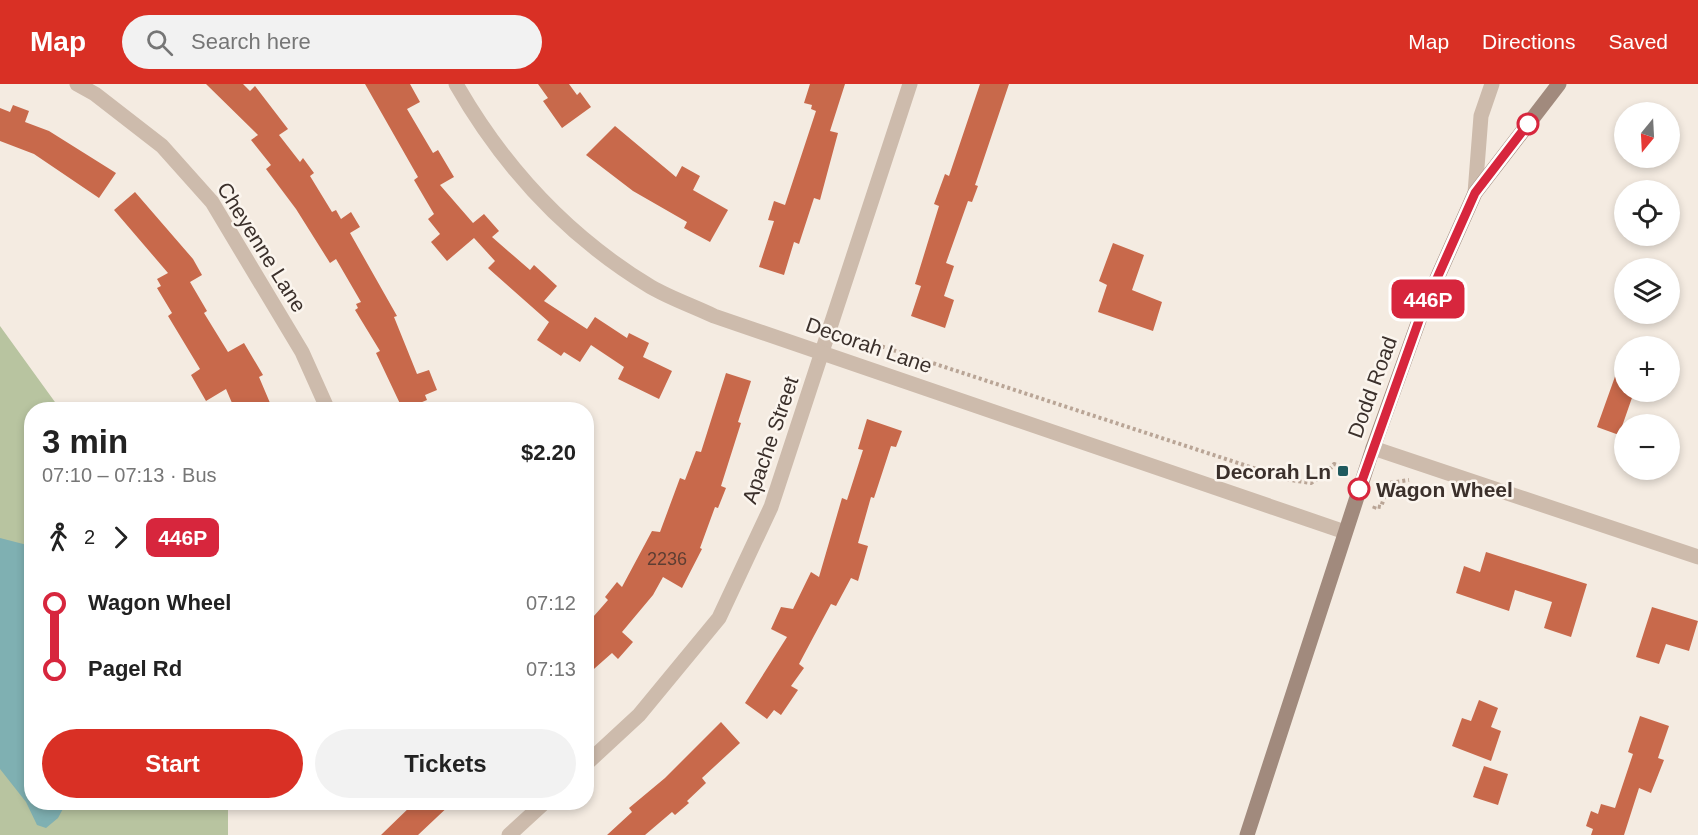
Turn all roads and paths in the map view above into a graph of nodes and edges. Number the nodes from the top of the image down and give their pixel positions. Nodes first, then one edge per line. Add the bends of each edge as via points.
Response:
1 (77, 84) edge
2 (456, 84) edge
3 (910, 84) edge
4 (1492, 84) edge
5 (1559, 84) edge
6 (1475, 193) junction
7 (859, 339) dead end
8 (823, 351) junction
9 (324, 402) edge
10 (1373, 448) junction
11 (1334, 464) dead end
12 (1346, 532) junction
13 (1698, 556) edge
14 (594, 757) edge
15 (536, 810) edge
16 (509, 835) edge
17 (1247, 835) edge

1 - 9 street, Cheyenne Lane via 162,146 213,202 302,352
2 - 8 street, Decorah Lane via 478,122 534,195 590,246 653,288 714,316
3 - 8 street, Apache Street
4 - 6 street via 1481,116
5 - 6 main road, Dodd Road
6 - 10 main road, Dodd Road via 1422,312
7 - 11 path via 1290,480 1311,483
8 - 12 street, Decorah Lane
8 - 14 street, Apache Street via 771,507 719,618 639,715
10 - 12 main road, Dodd Road
10 - 13 street
12 - 17 main road, Dodd Road
15 - 16 street

